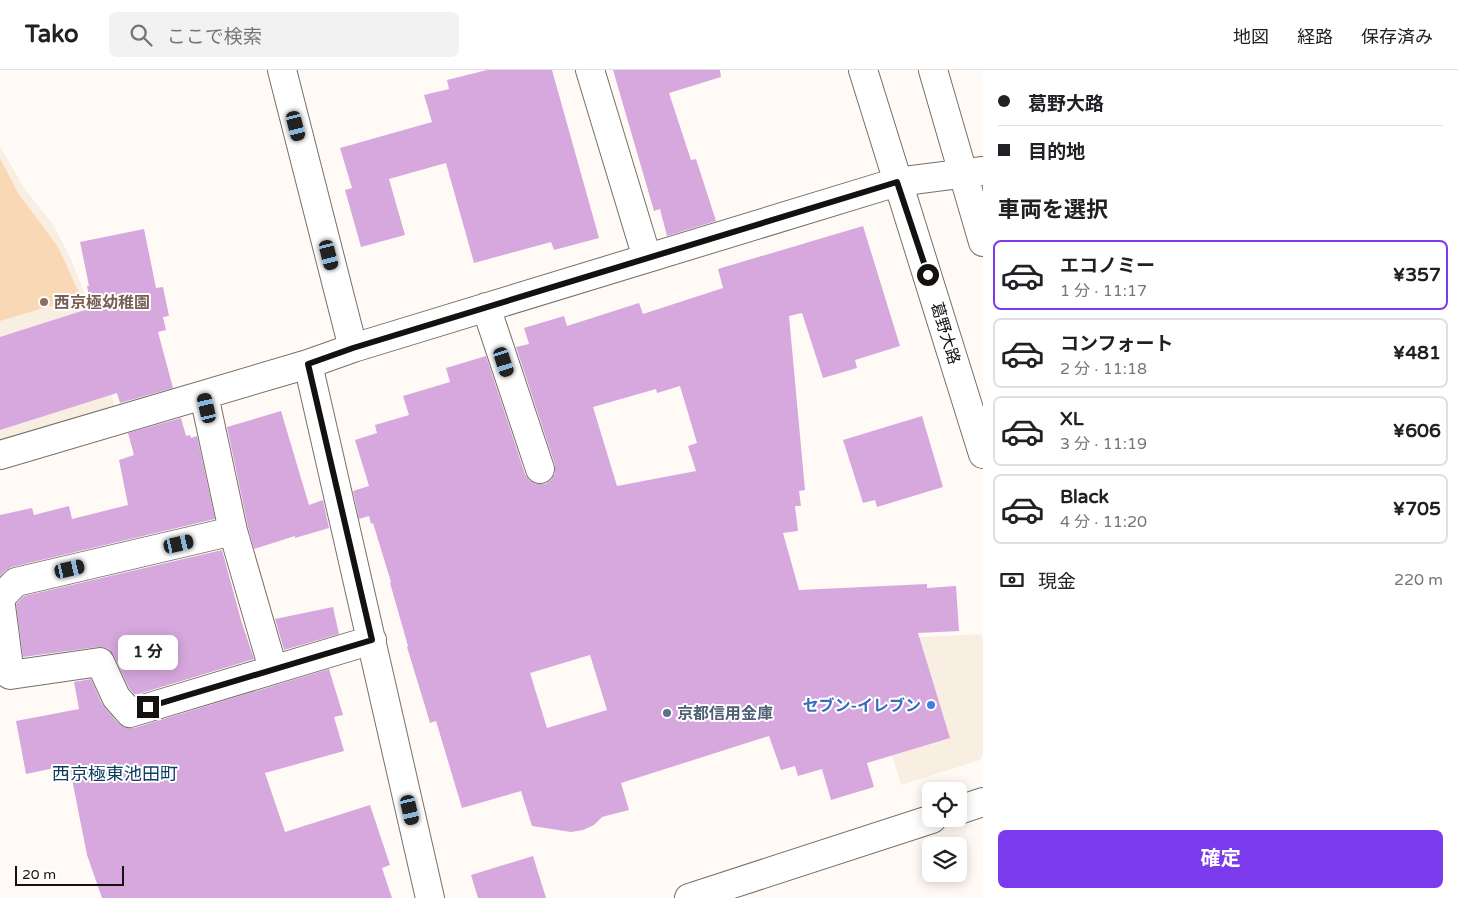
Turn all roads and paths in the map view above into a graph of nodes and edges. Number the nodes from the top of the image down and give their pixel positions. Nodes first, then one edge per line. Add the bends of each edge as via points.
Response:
1 (282, 70) edge
2 (590, 70) edge
3 (863, 70) edge
4 (933, 70) edge
5 (973, 173) edge
6 (897, 182) junction
7 (983, 242) edge
8 (647, 258) junction
9 (486, 307) junction
10 (353, 348) junction
11 (308, 364) junction
12 (204, 395) junction
13 (983, 454) edge
14 (0, 455) edge
15 (540, 469) dead end
16 (233, 531) junction
17 (372, 640) junction
18 (273, 669) junction
19 (922, 823) edge
20 (724, 892) edge
21 (430, 898) edge
22 (689, 898) edge

1 - 10 street
2 - 8 street
3 - 6 street, 葛野大路
4 - 5 street
5 - 6 street
5 - 7 street
6 - 8 street
6 - 13 street, 葛野大路
8 - 9 street
9 - 10 street
9 - 15 street
10 - 11 street
11 - 12 street
11 - 17 street
12 - 14 street
12 - 16 street
16 - 18 street
16 - 18 street via 16,582 0,598 10,675 100,662 116,697 130,712
17 - 18 street
17 - 21 street
19 - 20 street
20 - 22 street

